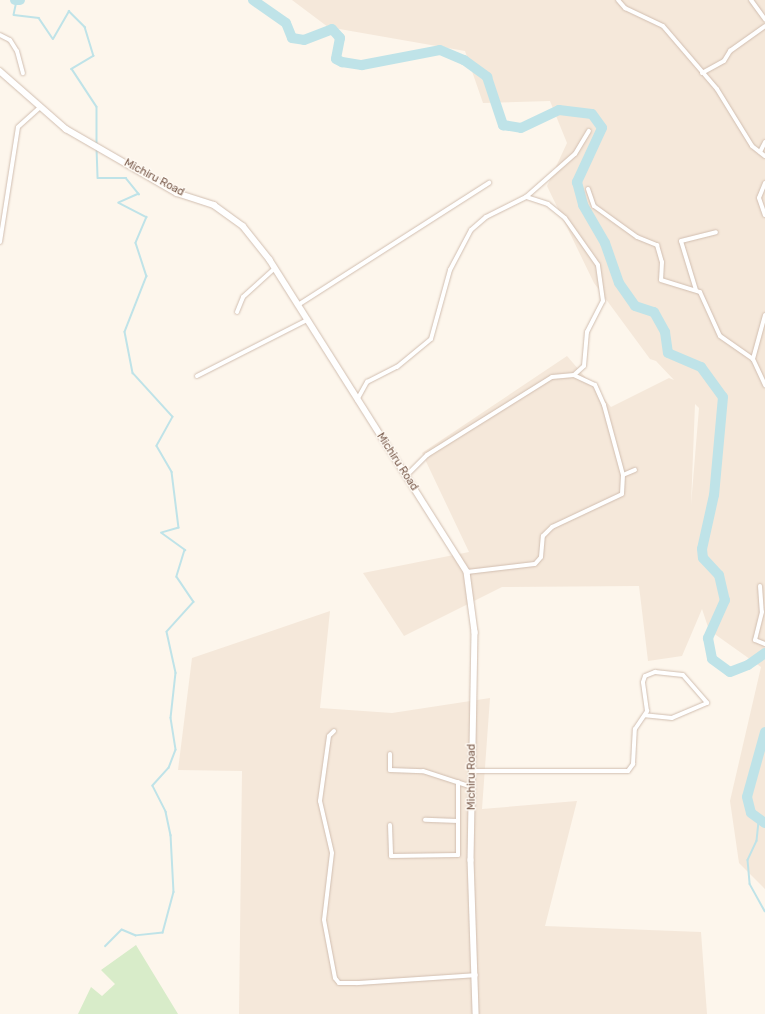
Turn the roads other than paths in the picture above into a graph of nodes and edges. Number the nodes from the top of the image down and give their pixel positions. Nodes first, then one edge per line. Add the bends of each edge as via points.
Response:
1 (618, 0) edge
2 (751, 0) edge
3 (765, 19) edge
4 (765, 26) edge
5 (0, 35) edge
6 (0, 71) edge
7 (23, 73) dead end
8 (702, 73) junction
9 (40, 107) junction
10 (589, 131) dead end
11 (765, 142) edge
12 (760, 152) junction
13 (765, 156) edge
14 (489, 183) dead end
15 (765, 183) edge
16 (588, 189) dead end
17 (526, 197) junction
18 (765, 215) edge
19 (716, 232) dead end
20 (0, 242) edge
21 (275, 268) junction
22 (696, 290) junction
23 (298, 305) junction
24 (238, 312) dead end
25 (765, 315) edge
26 (307, 320) junction
27 (753, 359) junction
28 (574, 375) junction
29 (197, 376) dead end
30 (765, 385) edge
31 (357, 400) junction
32 (635, 470) dead end
33 (623, 475) junction
34 (406, 476) junction
35 (467, 572) junction
36 (760, 586) dead end
37 (765, 644) edge
38 (645, 715) junction
39 (334, 731) dead end
40 (390, 754) dead end
41 (472, 771) junction
42 (458, 782) junction
43 (472, 787) junction
44 (425, 820) dead end
45 (458, 821) junction
46 (390, 825) dead end
47 (476, 975) junction
48 (476, 1014) edge

1 - 8 street via 625,8 663,26
2 - 3 street
4 - 8 street via 730,51 724,61
5 - 7 street via 10,40 17,50
6 - 9 street, Michiru Road
8 - 12 street
9 - 20 street via 18,127
9 - 21 street, Michiru Road via 91,144 178,193 214,205 238,221
10 - 17 street via 575,154
11 - 12 street
12 - 13 street
14 - 23 street
15 - 18 street via 759,198
16 - 22 street via 594,206 636,237 657,245 662,262 661,280
17 - 28 street via 548,204 565,218 598,265 603,301 587,332 584,366
17 - 31 street via 486,217 465,237 450,270 431,339 397,367 367,382
19 - 22 street via 681,241
21 - 23 street, Michiru Road
21 - 24 street via 243,297
22 - 27 street via 702,295 720,336
23 - 26 street, Michiru Road
25 - 27 street
26 - 29 street
26 - 31 street, Michiru Road
27 - 30 street
28 - 33 street via 595,385 604,405
28 - 34 street via 552,377 427,455
31 - 34 street, Michiru Road
32 - 33 street
33 - 35 street via 620,497 545,533 541,557 535,564
34 - 35 street, Michiru Road
35 - 41 street, Michiru Road via 475,632
36 - 37 street via 762,612 755,640
38 - 38 street via 648,707 643,682 645,676 655,672 683,675 707,703 672,718
38 - 41 street via 635,729 633,764 628,770
39 - 47 street via 329,736 320,801 332,853 324,920 335,978 339,983 357,983
40 - 42 street via 390,770 423,771
41 - 43 street, Michiru Road
42 - 43 street
42 - 45 street
43 - 47 street, Michiru Road
44 - 45 street
45 - 46 street via 458,855 390,856
47 - 48 street, Michiru Road

